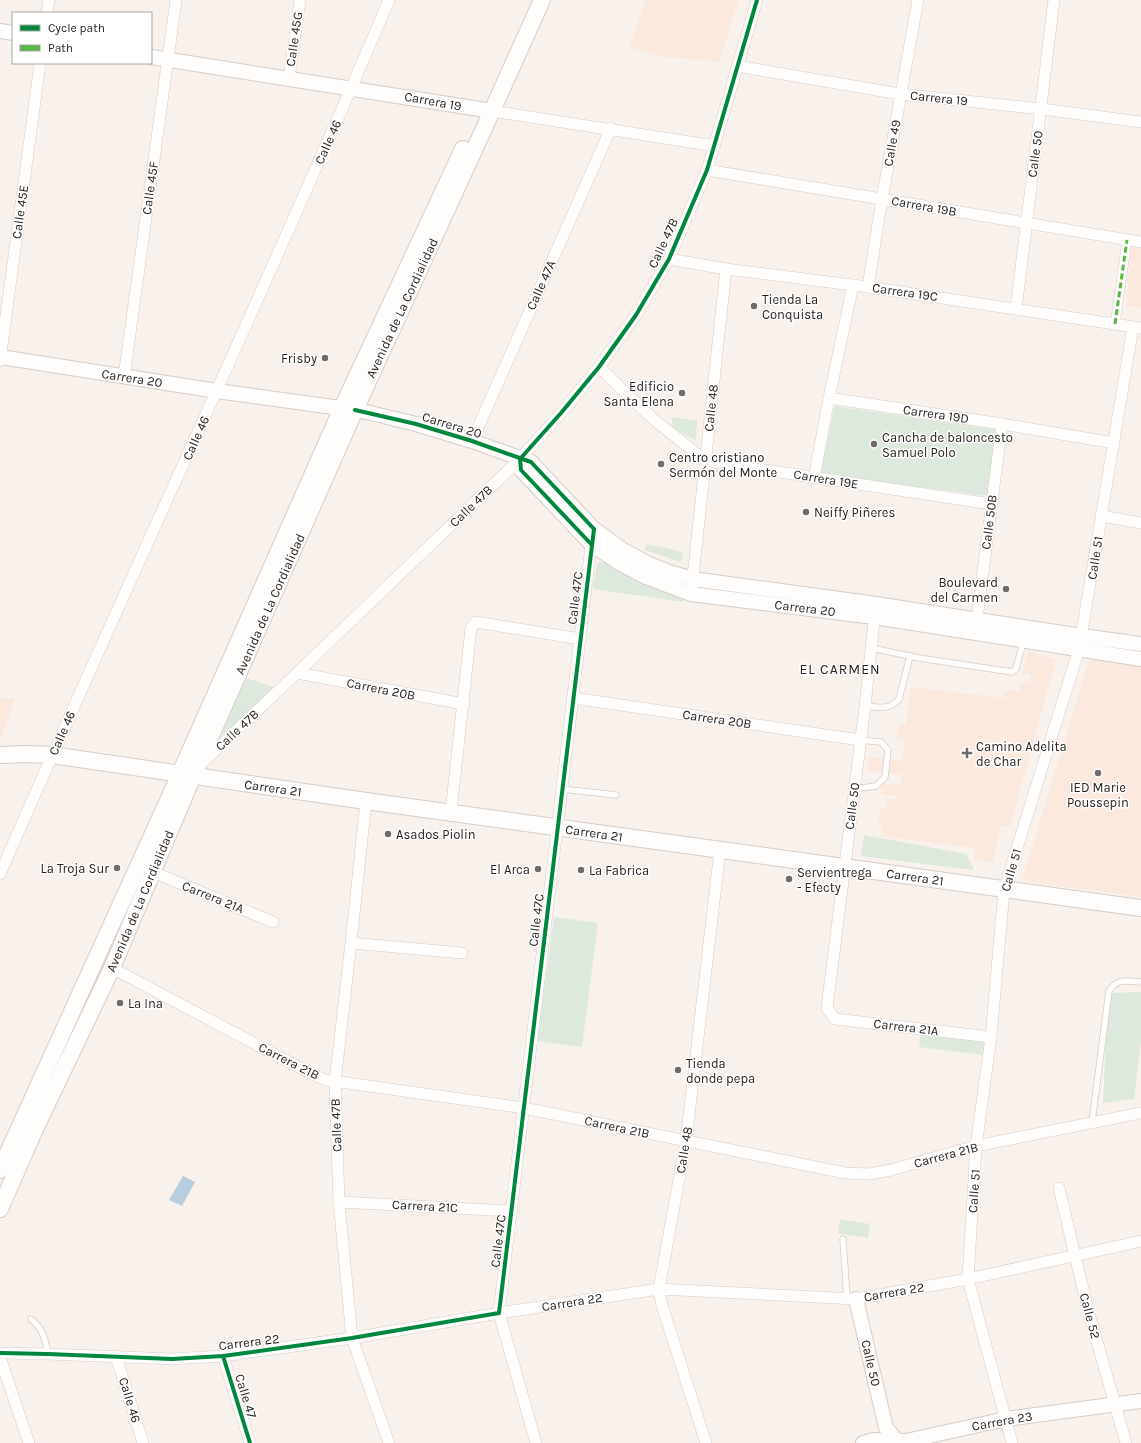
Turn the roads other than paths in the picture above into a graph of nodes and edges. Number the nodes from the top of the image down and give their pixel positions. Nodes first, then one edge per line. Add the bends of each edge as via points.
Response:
1 (49, 0) edge
2 (176, 0) edge
3 (300, 0) edge
4 (389, 0) edge
5 (530, 0) edge
6 (542, 0) edge
7 (758, 0) edge
8 (918, 0) edge
9 (1054, 0) edge
10 (47, 12) edge
11 (0, 31) edge
12 (12, 33) edge
13 (152, 57) edge
14 (168, 60) junction
15 (40, 64) edge
16 (737, 66) junction
17 (288, 78) junction
18 (352, 88) junction
19 (900, 94) junction
20 (1042, 109) junction
21 (487, 110) junction
22 (1141, 122) edge
23 (611, 128) junction
24 (715, 146) junction
25 (707, 170) junction
26 (882, 199) junction
27 (1026, 223) junction
28 (1127, 240) junction
29 (1141, 242) edge
30 (669, 259) junction
31 (726, 269) junction
32 (853, 285) junction
33 (868, 287) junction
34 (1016, 309) junction
35 (1115, 324) junction
36 (1137, 328) edge
37 (0, 357) edge
38 (0, 361) edge
39 (599, 367) junction
40 (124, 377) junction
41 (217, 391) junction
42 (829, 398) junction
43 (348, 409) junction
44 (1002, 424) junction
45 (472, 441) junction
46 (1114, 444) junction
47 (520, 459) junction
48 (706, 461) junction
49 (814, 478) junction
50 (991, 504) junction
51 (1102, 516) junction
52 (1141, 523) edge
53 (594, 529) junction
54 (592, 544) junction
55 (693, 579) junction
56 (691, 594) junction
57 (875, 610) junction
58 (977, 619) junction
59 (580, 639) junction
60 (1024, 641) junction
61 (1081, 643) junction
62 (1141, 644) edge
63 (871, 648) junction
64 (910, 656) junction
65 (1141, 659) edge
66 (297, 673) junction
67 (574, 698) junction
68 (464, 704) junction
69 (865, 706) junction
70 (860, 740) junction
71 (0, 755) edge
72 (52, 755) junction
73 (190, 772) junction
74 (562, 789) junction
75 (854, 789) junction
76 (616, 796) dead end
77 (366, 801) junction
78 (451, 812) junction
79 (558, 828) junction
80 (720, 850) junction
81 (844, 867) junction
82 (153, 872) junction
83 (0, 874) edge
84 (1004, 890) junction
85 (1141, 908) edge
86 (272, 922) dead end
87 (351, 943) junction
88 (462, 953) dead end
89 (112, 968) junction
90 (1141, 982) edge
91 (827, 1008) joint
92 (991, 1037) junction
93 (335, 1082) junction
94 (524, 1108) junction
95 (1141, 1113) edge
96 (1092, 1122) junction
97 (686, 1141) junction
98 (976, 1146) junction
99 (0, 1170) edge
100 (1059, 1188) dead end
101 (339, 1202) junction
102 (0, 1209) edge
103 (511, 1211) junction
104 (843, 1239) dead end
105 (1141, 1241) edge
106 (1074, 1255) junction
107 (968, 1279) junction
108 (660, 1289) junction
109 (851, 1299) junction
110 (499, 1313) junction
111 (31, 1319) dead end
112 (352, 1338) junction
113 (0, 1353) edge
114 (48, 1354) junction
115 (116, 1356) junction
116 (223, 1356) junction
117 (0, 1357) edge
118 (1141, 1401) edge
119 (1115, 1404) junction
120 (1006, 1419) junction
121 (886, 1428) junction
122 (879, 1442) edge
123 (899, 1442) edge
124 (29, 1443) edge
125 (143, 1443) edge
126 (250, 1443) edge
127 (389, 1443) edge
128 (536, 1443) edge
129 (706, 1443) edge
130 (863, 1443) edge
131 (1012, 1443) edge
132 (1126, 1443) edge

1 - 10 street
2 - 14 street, Calle 45F
3 - 17 street, Calle 45G
4 - 18 street, Calle 46
5 - 21 main road, Avenida de La Cordialidad
6 - 21 main road, Avenida de La Cordialidad
7 - 16 street, Calle 47B
8 - 19 street, Calle 49
9 - 20 street, Calle 50
11 - 12 street
13 - 14 street, Carrera 19
14 - 17 street, Carrera 19
14 - 40 street, Calle 45F
15 - 37 street, Calle 45E
16 - 19 street, Carrera 19
16 - 24 street, Calle 47B
17 - 18 street, Carrera 19
18 - 21 street, Carrera 19
18 - 41 street, Calle 46
19 - 20 street, Carrera 19
19 - 26 street, Calle 49
20 - 22 street, Carrera 19
20 - 27 street, Calle 50
21 - 23 street, Carrera 19
21 - 43 main road, Avenida de La Cordialidad
23 - 24 street, Carrera 19
23 - 45 street, Calle 47A
24 - 25 street, Calle 47B
25 - 26 street, Carrera 19B
25 - 30 street, Calle 47B
26 - 27 street, Carrera 19B
26 - 33 street, Calle 49
27 - 28 street, Carrera 19B
27 - 34 street, Calle 50
28 - 29 street, Carrera 19B
28 - 35 street
30 - 31 street, Carrera 19C
30 - 39 street, Calle 47B via 636,315
31 - 32 street, Carrera 19C
31 - 48 street, Calle 48
32 - 33 street, Carrera 19C
32 - 42 street
33 - 34 street, Carrera 19C
34 - 35 street, Carrera 19C
35 - 36 street, Carrera 19C
36 - 46 street, Calle 51
37 - 38 street, Calle 45E
37 - 40 street, Carrera 20
39 - 47 street, Calle 47B
39 - 48 street, Carrera 19E via 653,419
40 - 41 street, Carrera 20
41 - 43 street, Carrera 20
41 - 72 street, Calle 46
42 - 44 street, Carrera 19D
42 - 49 street
43 - 45 street, Carrera 20 via 416,424
43 - 73 main road, Avenida de La Cordialidad
43 - 73 main road, Avenida de La Cordialidad
44 - 46 street, Carrera 19D
44 - 50 street, Calle 50B
45 - 47 street, Carrera 20
46 - 51 street, Calle 51
47 - 53 street, Carrera 20 via 531,462
47 - 54 street, Carrera 20 via 521,470
47 - 66 street, Calle 47B
48 - 49 street, Carrera 19E
48 - 55 street, Calle 48
49 - 50 street, Carrera 19E
50 - 58 street, Calle 50B
51 - 52 street
51 - 61 street, Calle 51
53 - 54 street, Calle 47C
53 - 55 street, Carrera 20 via 623,550 647,563
54 - 56 street, Carrera 20 via 619,563 646,577
54 - 59 street, Calle 47C
55 - 56 street, Calle 48
55 - 57 street, Carrera 20
56 - 57 street, Carrera 20
57 - 58 street, Carrera 20
57 - 60 street, Carrera 20
57 - 63 street, Calle 50
58 - 61 street, Carrera 20
59 - 67 street, Calle 47C
59 - 68 street via 476,622 470,628
60 - 61 street, Carrera 20
60 - 64 lane via 1016,669 1012,672
61 - 62 street, Carrera 20
61 - 65 street, Carrera 20
61 - 84 street, Calle 51
63 - 64 lane
63 - 69 street, Calle 50
64 - 69 lane via 899,699 894,705 886,708
66 - 68 street, Carrera 20B
66 - 73 street, Calle 47B
67 - 70 street, Carrera 20B
67 - 74 street, Calle 47C
68 - 78 street
69 - 70 street, Calle 50
70 - 75 street, Calle 50
70 - 75 lane via 881,742 888,750 885,777 876,786
71 - 72 main road, Carrera 21
72 - 73 main road, Carrera 21
72 - 83 street, Calle 46
73 - 77 main road, Carrera 21
73 - 82 main road, Avenida de La Cordialidad
73 - 99 main road, Avenida de La Cordialidad
74 - 76 lane
74 - 79 street, Calle 47C
75 - 81 street, Calle 50
77 - 78 main road, Carrera 21
77 - 87 street, Calle 47B
78 - 79 main road, Carrera 21
79 - 80 main road, Carrera 21
79 - 94 street, Calle 47C
80 - 81 main road, Carrera 21
80 - 97 street, Calle 48
81 - 84 main road, Carrera 21
81 - 91 street, Calle 50
82 - 86 street, Carrera 21A
82 - 89 main road, Avenida de La Cordialidad
84 - 85 main road, Carrera 21
84 - 92 street, Calle 51
87 - 88 street
87 - 93 street, Calle 47B
89 - 93 street, Carrera 21B via 316,1076
89 - 102 main road, Avenida de La Cordialidad
90 - 96 lane via 1120,981 1113,984 1108,991
91 - 92 street, Carrera 21A via 835,1019
92 - 98 street, Calle 51
93 - 94 street, Carrera 21B
93 - 101 street, Calle 47B
94 - 97 street, Carrera 21B
94 - 103 street, Calle 47C
95 - 96 street, Carrera 21B
96 - 98 street, Carrera 21B
97 - 98 street, Carrera 21B via 845,1173 869,1174
97 - 108 street, Calle 48
98 - 107 street, Calle 51
100 - 106 street, Calle 52
101 - 103 street, Carrera 21C
101 - 112 street, Calle 47B
103 - 110 street, Calle 47C
104 - 109 lane
105 - 106 street, Carrera 22
106 - 107 street, Carrera 22
106 - 119 street, Calle 52
107 - 109 street, Carrera 22
107 - 120 street, Calle 51
108 - 109 street, Carrera 22
108 - 110 street, Carrera 22
108 - 129 street, Calle 48 via 661,1302
109 - 121 street, Calle 50
110 - 112 street, Carrera 22
110 - 128 street, Calle 47C
111 - 114 lane via 39,1326
112 - 116 street, Carrera 22
112 - 127 street, Calle 47B
113 - 114 street, Carrera 22
114 - 115 street, Carrera 22
115 - 116 street, Carrera 22 via 172,1359
115 - 125 street, Calle 46
116 - 126 street, Calle 47
117 - 124 street
118 - 119 street, Carrera 23
119 - 120 street, Carrera 23
119 - 132 street, Calle 52
120 - 123 street, Carrera 23
120 - 131 street, Calle 51
121 - 122 street
121 - 123 street, Calle 50
122 - 123 street, Carrera 23
122 - 130 street, Carrera 23

